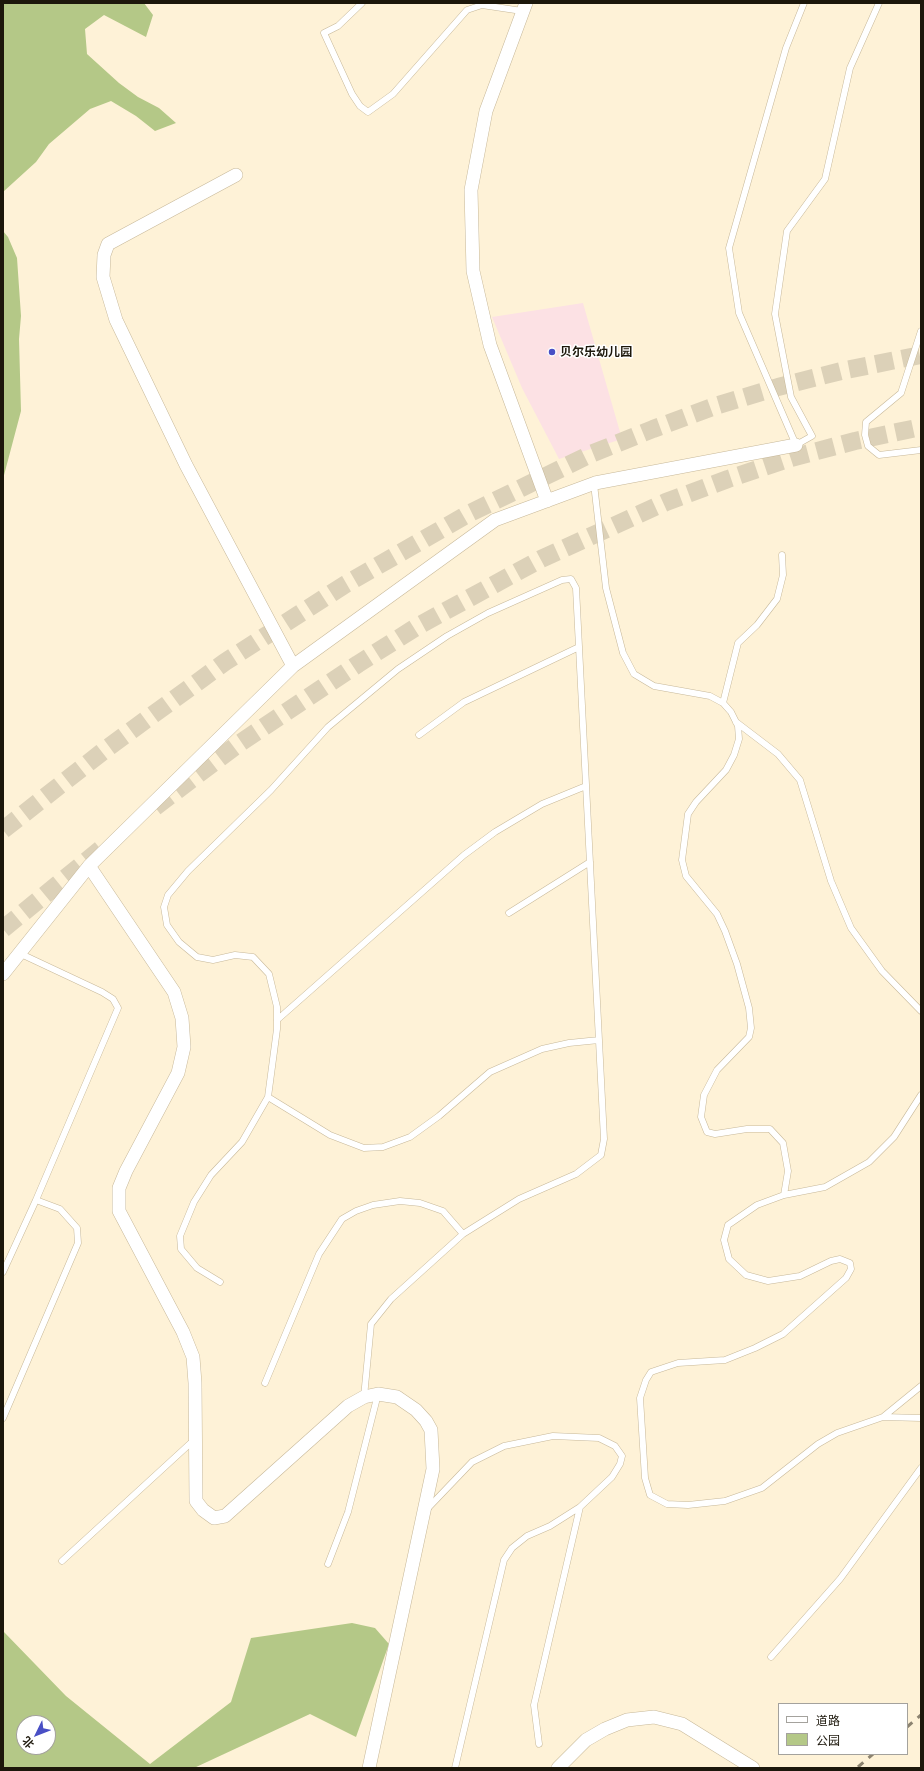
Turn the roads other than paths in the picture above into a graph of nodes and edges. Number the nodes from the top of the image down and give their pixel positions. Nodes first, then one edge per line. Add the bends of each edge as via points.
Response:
1 (362, 3) edge
2 (804, 3) edge
3 (880, 3) edge
4 (524, 7) edge
5 (236, 175) dead end
6 (921, 331) edge
7 (796, 445) junction
8 (921, 450) edge
9 (594, 484) junction
10 (547, 501) junction
11 (782, 555) dead end
12 (580, 647) junction
13 (293, 666) junction
14 (723, 703) junction
15 (735, 720) junction
16 (419, 734) dead end
17 (586, 786) junction
18 (590, 862) junction
19 (89, 866) junction
20 (509, 913) dead end
21 (21, 954) junction
22 (3, 974) edge
23 (921, 1011) edge
24 (277, 1020) junction
25 (599, 1040) junction
26 (921, 1095) edge
27 (268, 1097) junction
28 (784, 1195) junction
29 (36, 1200) junction
30 (463, 1234) junction
31 (3, 1272) edge
32 (220, 1282) dead end
33 (266, 1383) dead end
34 (921, 1386) edge
35 (378, 1394) junction
36 (364, 1397) junction
37 (884, 1417) junction
38 (3, 1418) edge
39 (921, 1418) edge
40 (195, 1439) junction
41 (921, 1468) edge
42 (580, 1507) junction
43 (424, 1512) junction
44 (62, 1561) dead end
45 (328, 1564) dead end
46 (771, 1657) dead end
47 (538, 1744) dead end
48 (368, 1768) edge
49 (455, 1768) edge
50 (558, 1768) edge
51 (753, 1768) edge

1 - 4 lane via 338,26 324,33 352,94 368,112 393,94 467,10 482,5
2 - 7 lane via 786,48 729,248 739,312
3 - 7 lane via 850,68 825,179 787,231 775,314 791,397 812,436
4 - 10 street via 486,111 471,190 473,271 490,345
5 - 13 street via 108,244 104,255 103,277 116,320 186,464
6 - 8 lane via 901,393 866,422 865,435 868,446 879,455
7 - 9 street
9 - 10 street
9 - 14 lane via 606,588 622,653 634,674 654,686 710,696
10 - 13 street via 496,520
11 - 14 lane via 783,575 777,599 757,625 738,643
12 - 16 lane via 464,702
12 - 17 lane
12 - 24 lane via 576,588 571,579 562,580 488,613 447,636 398,669 328,727 271,790 188,871 168,895 164,906 167,925 179,942 197,957 213,960 235,955 253,957 264,966 274,989
13 - 19 street
14 - 15 lane
15 - 23 lane via 778,754 800,780 831,881 852,928 882,971
15 - 28 lane via 739,739 734,755 726,770 688,814 682,860 686,876 717,914 725,931 749,1008 751,1028 749,1037 717,1070 704,1095 701,1117 707,1132 715,1134 747,1129 770,1129 780,1138 788,1171
17 - 18 lane
17 - 24 lane via 542,804 470,850
18 - 20 lane
18 - 25 lane
19 - 21 street
19 - 40 street via 174,992 182,1018 184,1047 178,1073 126,1171 119,1188 119,1211 183,1332 193,1357
21 - 22 street
21 - 29 lane via 102,992 113,999 118,1008
24 - 27 lane
25 - 27 lane via 569,1043 542,1050 490,1072 410,1137 383,1147 364,1148 330,1135
25 - 30 lane via 604,1139 601,1155 576,1174 519,1199
26 - 28 lane via 894,1137 869,1162 825,1187
27 - 32 lane via 242,1142 211,1175 194,1202 180,1236 181,1249 198,1268
28 - 37 lane via 757,1205 728,1225 724,1240 729,1259 746,1275 768,1281 800,1276 840,1259 850,1263 851,1269 846,1278 783,1334 725,1360 678,1363 651,1372 640,1398 645,1478 650,1495 667,1504 688,1505 726,1501 762,1488 818,1444 837,1433
29 - 31 lane
29 - 38 lane via 60,1209 77,1228 78,1243
30 - 33 lane via 443,1211 420,1203 400,1201 373,1205 356,1211 342,1220 320,1254
30 - 36 lane via 391,1299 371,1324
34 - 37 lane
35 - 36 street
35 - 43 street via 396,1397 416,1410 431,1430 433,1469
35 - 45 lane via 348,1512
36 - 40 street via 348,1406 225,1516 214,1518 203,1510 196,1500
37 - 39 lane
40 - 44 lane
41 - 46 lane via 840,1579
42 - 43 lane via 612,1477 622,1456 616,1446 599,1438 553,1436 504,1446 472,1462
42 - 47 lane via 534,1705
42 - 49 lane via 550,1526 527,1536 512,1548 504,1560
43 - 48 street
50 - 51 street via 586,1740 605,1729 627,1720 654,1717 682,1724

